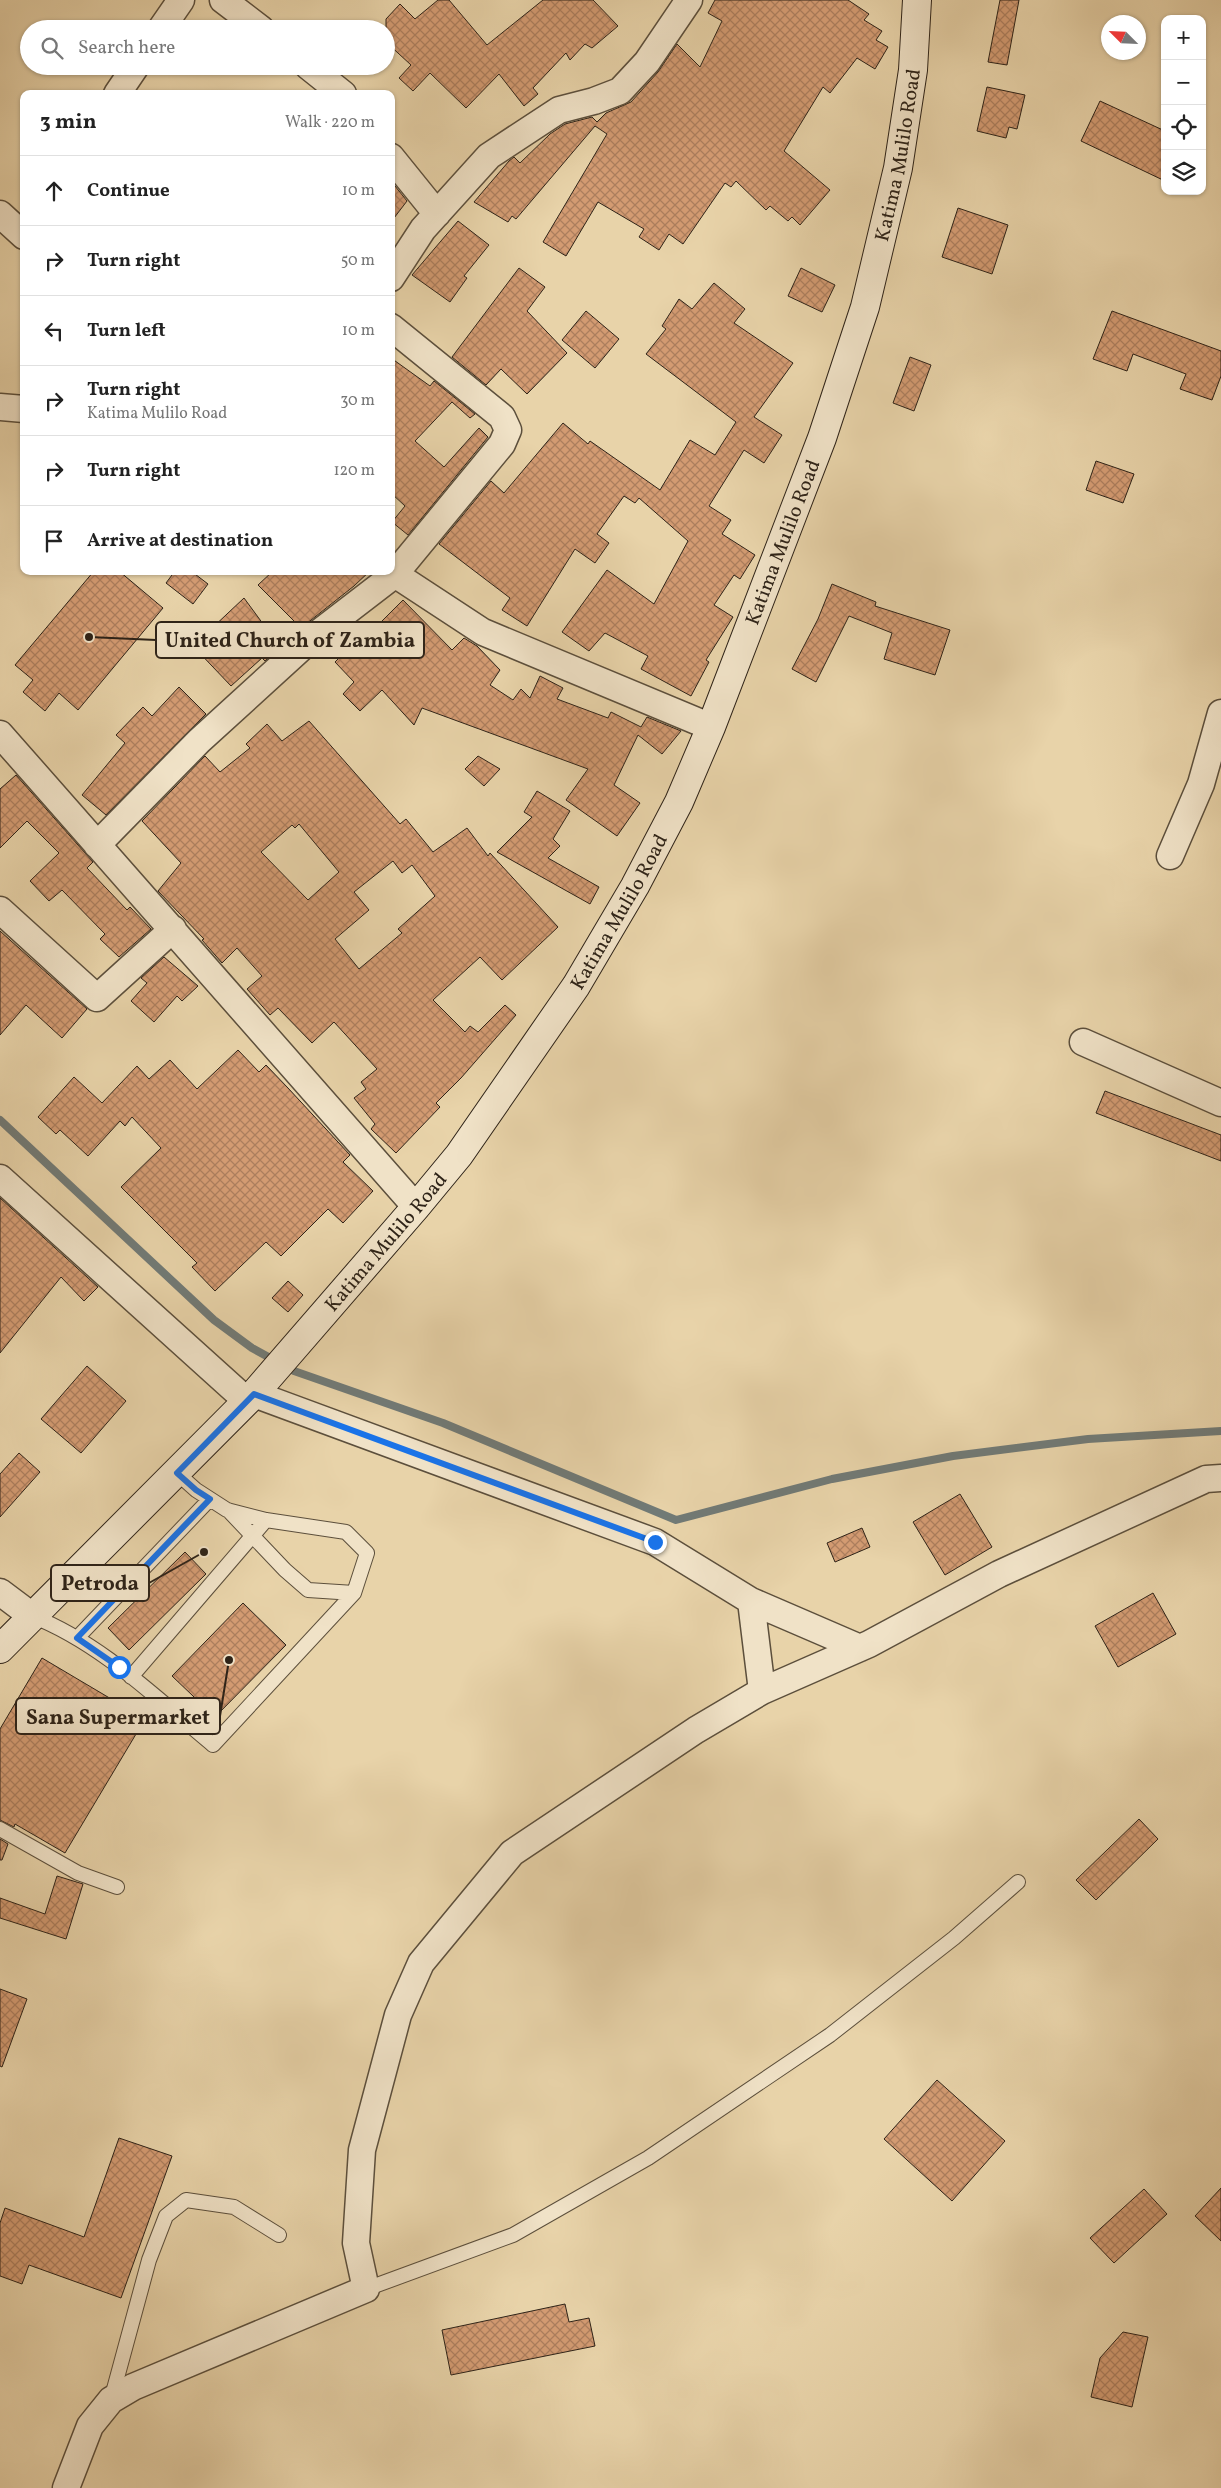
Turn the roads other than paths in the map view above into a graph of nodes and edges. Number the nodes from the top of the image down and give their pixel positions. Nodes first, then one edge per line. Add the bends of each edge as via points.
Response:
1 (180, 0) edge
2 (223, 0) edge
3 (689, 0) edge
4 (917, 0) edge
5 (167, 20) edge
6 (249, 20) edge
7 (130, 75) edge
8 (319, 75) edge
9 (120, 90) edge
10 (338, 90) edge
11 (395, 162) edge
12 (0, 214) edge
13 (436, 214) junction
14 (20, 230) edge
15 (395, 272) edge
16 (395, 330) edge
17 (0, 407) edge
18 (20, 409) edge
19 (395, 569) edge
20 (390, 575) edge
21 (395, 575) edge
22 (1221, 713) edge
23 (711, 727) junction
24 (0, 734) edge
25 (98, 845) junction
26 (1170, 856) dead end
27 (0, 910) edge
28 (173, 929) junction
29 (1083, 1042) dead end
30 (1221, 1103) edge
31 (0, 1178) edge
32 (416, 1207) junction
33 (257, 1391) junction
34 (177, 1473) junction
35 (1221, 1478) edge
36 (210, 1499) junction
37 (227, 1510) junction
38 (266, 1520) junction
39 (252, 1536) junction
40 (0, 1592) edge
41 (354, 1593) junction
42 (751, 1601) junction
43 (32, 1616) junction
44 (77, 1638) junction
45 (860, 1648) junction
46 (0, 1649) edge
47 (131, 1677) junction
48 (762, 1691) junction
49 (0, 1830) edge
50 (1018, 1882) dead end
51 (117, 1887) dead end
52 (279, 2235) dead end
53 (366, 2289) junction
54 (111, 2400) junction
55 (66, 2488) edge

1 - 5 street
2 - 6 street
3 - 13 street via 647,62 620,91 559,110 489,156
4 - 23 main road, Katima Mulilo Road via 912,70 898,168 865,307 822,438
7 - 9 street
8 - 10 street
11 - 13 street
12 - 14 street
13 - 15 street
16 - 19 street via 502,417 508,430 502,444
17 - 18 street
20 - 25 street via 312,638 199,741
21 - 23 street via 483,632
22 - 26 street via 1201,784
23 - 32 main road, Katima Mulilo Road via 679,802 635,886 576,986 460,1155
24 - 25 street
25 - 28 street
27 - 28 street via 97,998
28 - 32 street
29 - 30 street
31 - 33 street
32 - 33 main road, Katima Mulilo Road
33 - 34 main road, Katima Mulilo Road
33 - 42 street via 655,1542
34 - 36 lane
34 - 43 main road, Katima Mulilo Road
35 - 45 street via 1206,1479 998,1574
36 - 37 lane
36 - 44 lane
37 - 38 lane
37 - 39 lane
38 - 39 lane
38 - 41 lane via 346,1532 367,1553
39 - 41 lane via 308,1590
39 - 47 lane
40 - 43 street
41 - 47 lane via 213,1745
42 - 45 street
42 - 48 street
43 - 44 lane via 63,1628
43 - 46 main road, Katima Mulilo Road
44 - 47 lane
45 - 48 street
48 - 53 street via 696,1730 512,1854 421,1963 398,2015 362,2150 356,2243
49 - 51 lane via 78,1873
50 - 53 lane via 954,1938 830,2035 648,2158 513,2235
52 - 54 lane via 234,2207 186,2200 166,2216 149,2260
53 - 54 street via 133,2387
54 - 55 street via 90,2426

